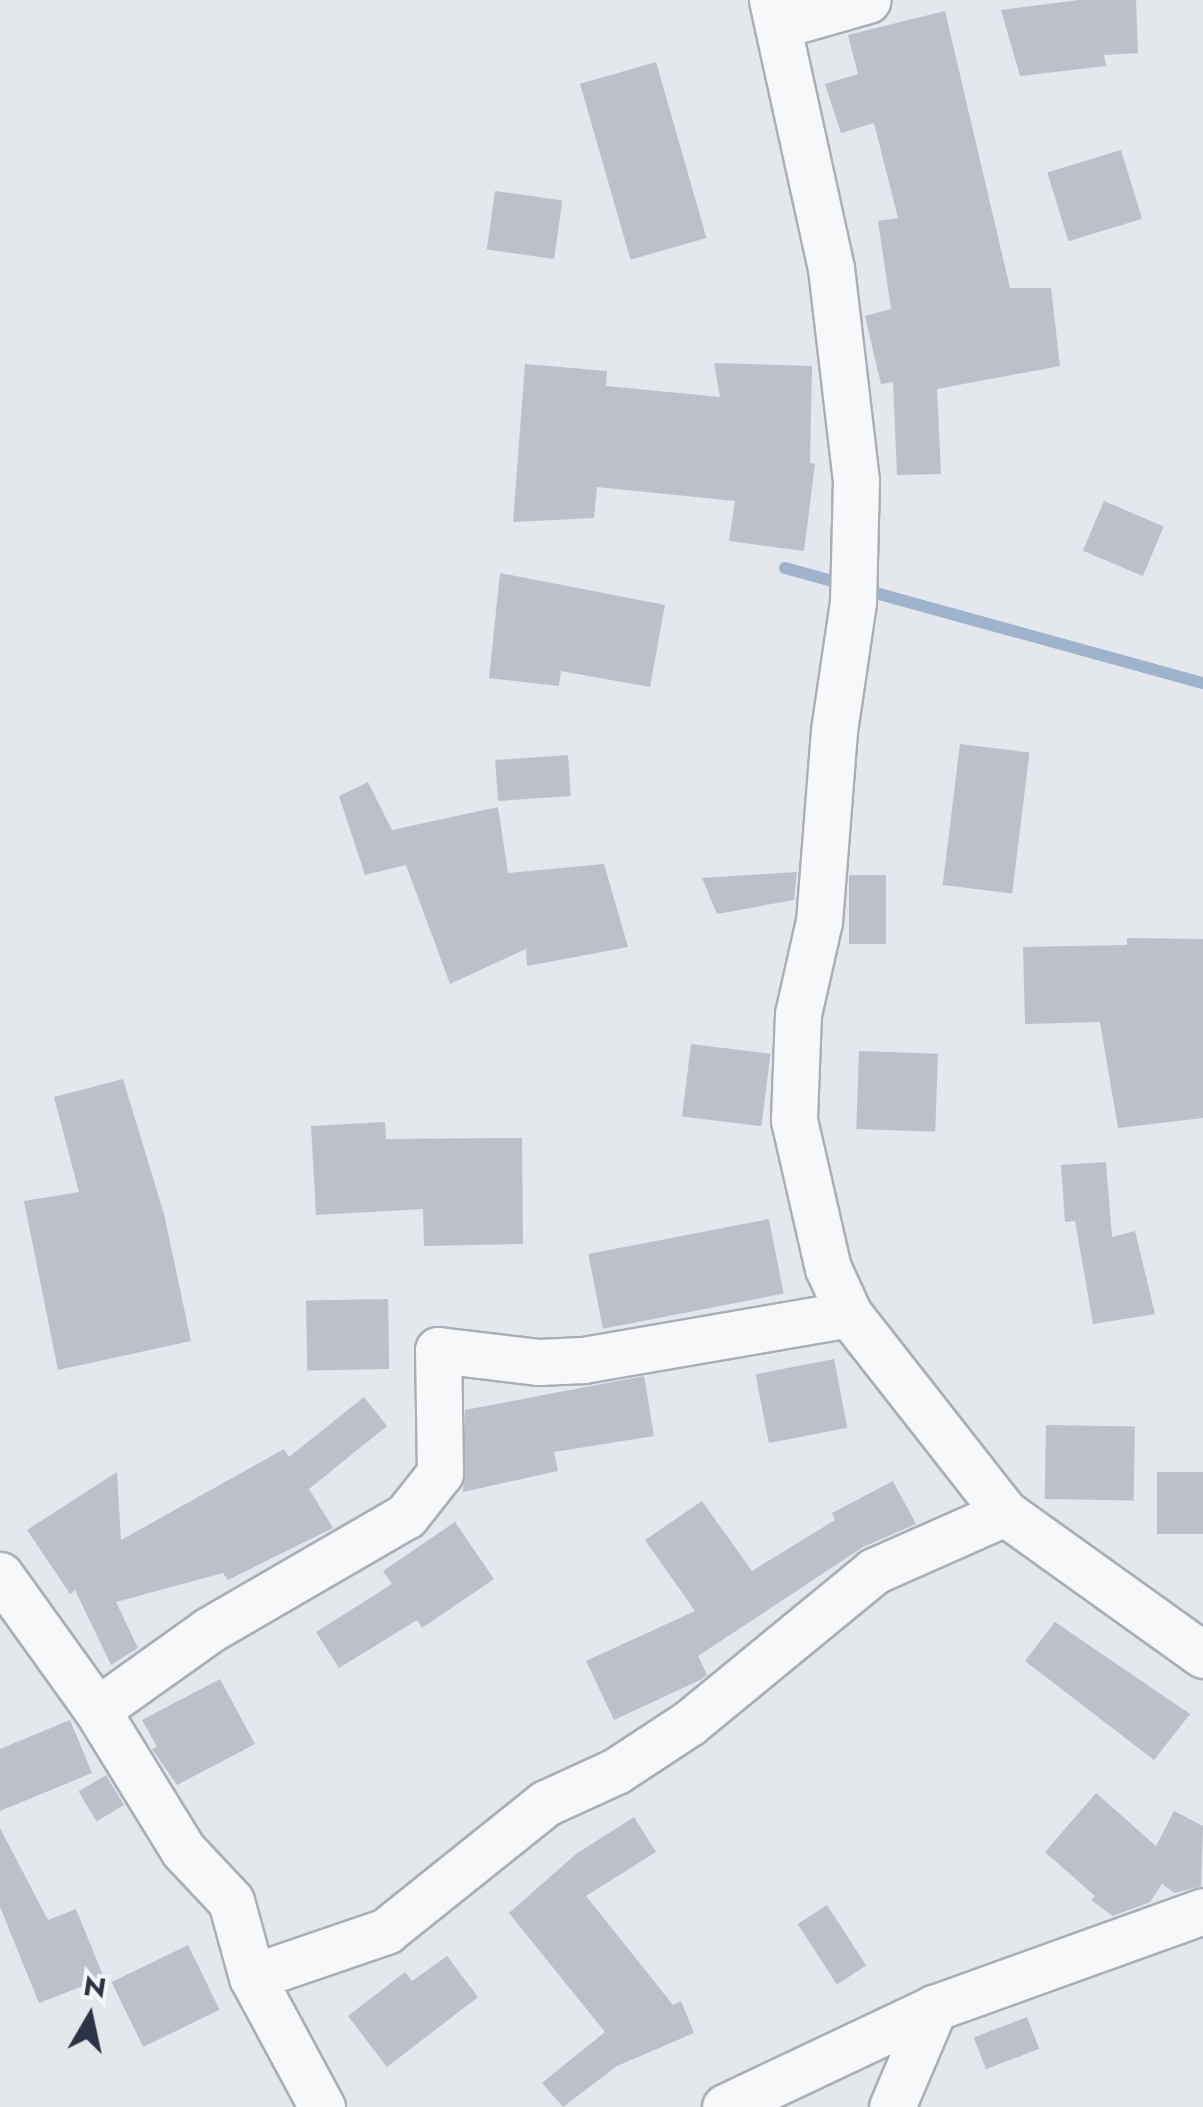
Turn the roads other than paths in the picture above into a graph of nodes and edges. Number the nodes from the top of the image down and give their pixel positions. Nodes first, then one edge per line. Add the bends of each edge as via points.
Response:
1 (868, 0) edge
2 (776, 13) edge
3 (849, 1314) junction
4 (1005, 1513) junction
5 (0, 1575) edge
6 (1203, 1656) edge
7 (96, 1710) junction
8 (1203, 1911) edge
9 (252, 1977) junction
10 (934, 2008) junction
11 (322, 2107) edge
12 (725, 2107) edge
13 (892, 2107) edge

1 - 2 street
2 - 3 street via 831,268 856,480 853,602 834,731 820,921 798,1014 794,1120 828,1268
3 - 4 street
3 - 7 street via 584,1360 539,1362 438,1350 440,1473 406,1516 209,1630
4 - 6 street
4 - 9 street via 874,1571 690,1723 546,1804 386,1931
5 - 7 street
7 - 9 street via 184,1850 230,1901
8 - 10 street
9 - 11 street
10 - 12 street
10 - 13 street

